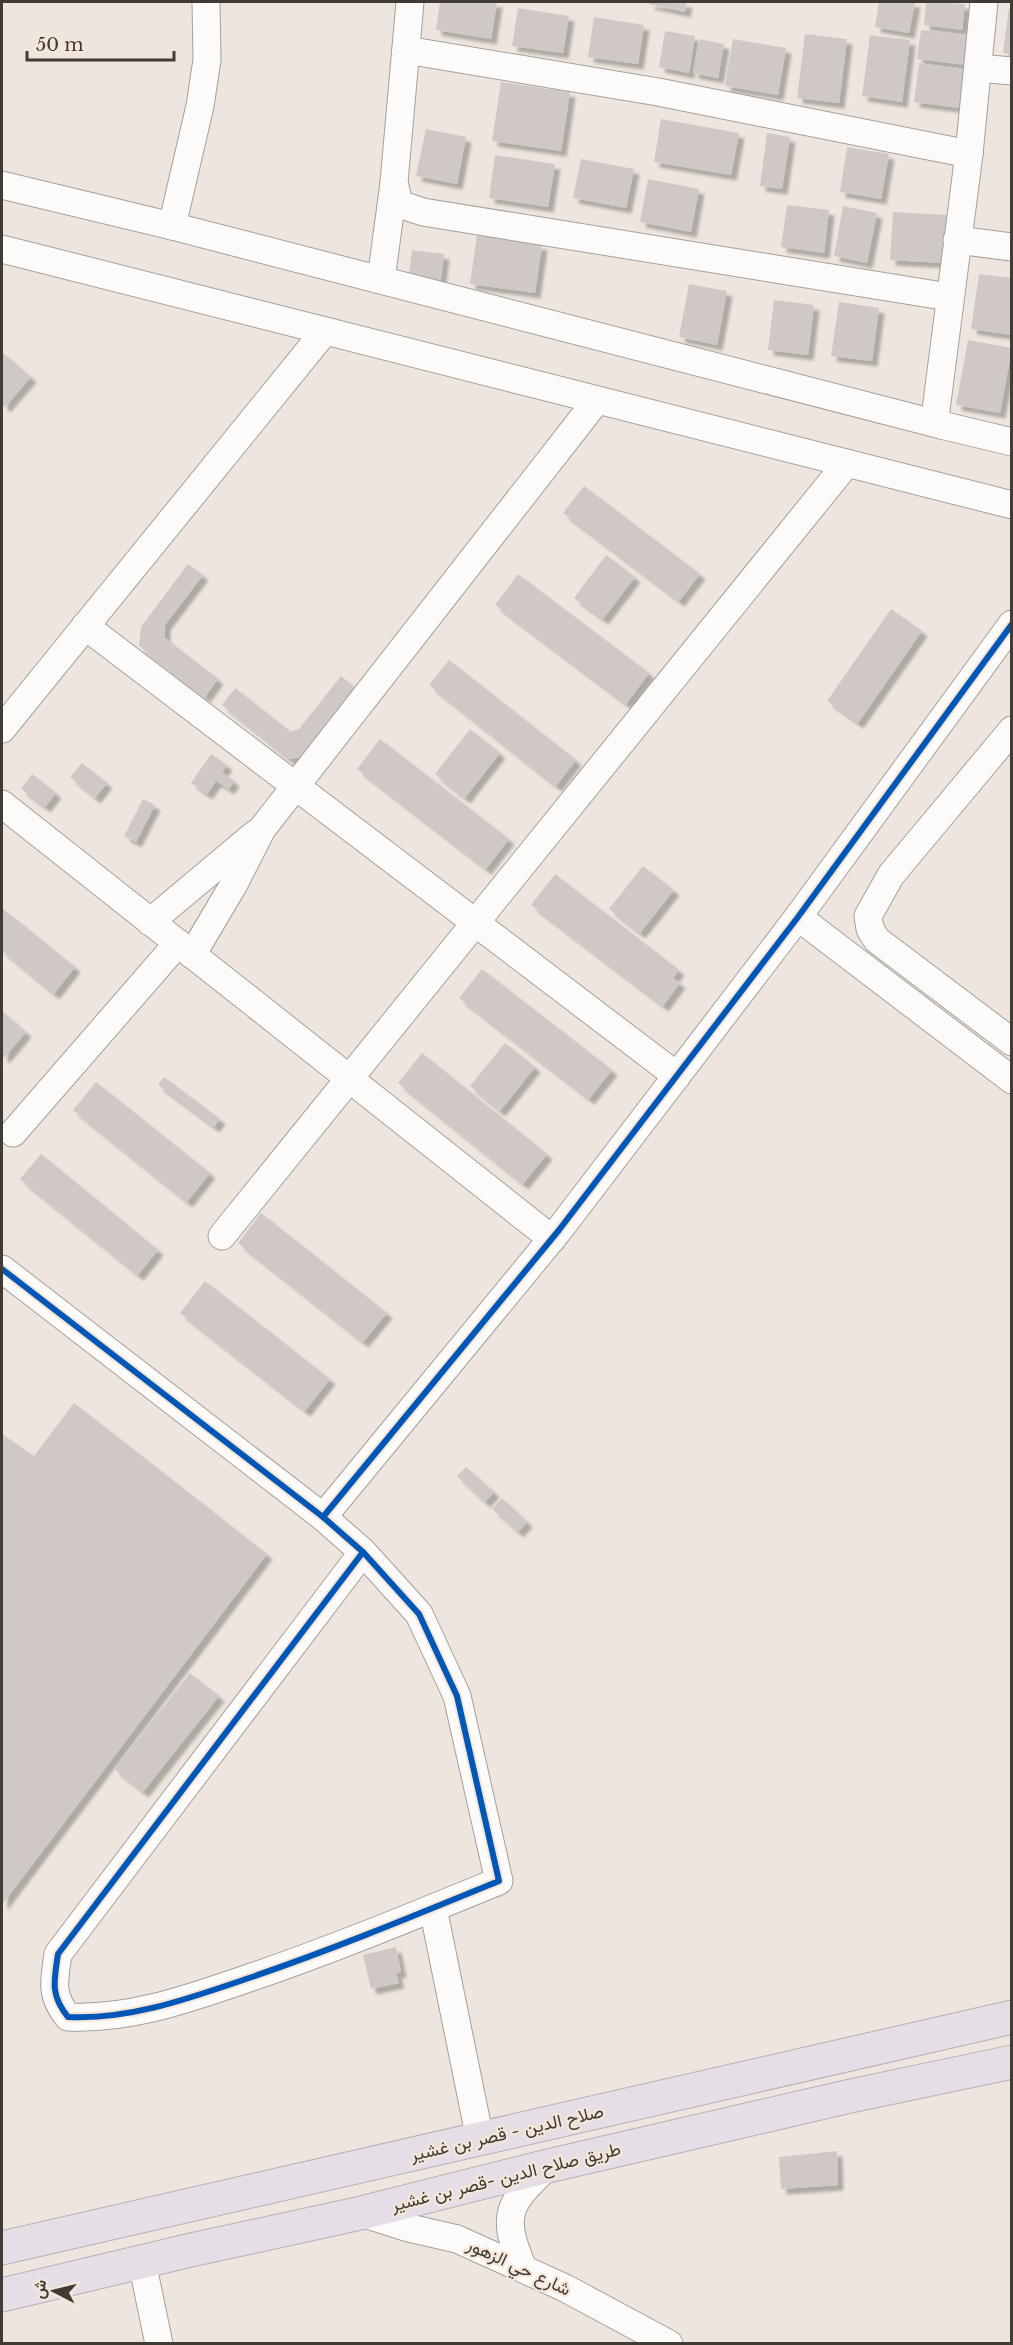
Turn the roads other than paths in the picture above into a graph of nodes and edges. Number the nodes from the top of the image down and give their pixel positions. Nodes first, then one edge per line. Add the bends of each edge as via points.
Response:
1 (206, 2) edge
2 (410, 2) edge
3 (984, 2) edge
4 (406, 50) junction
5 (978, 68) junction
6 (1011, 71) edge
7 (969, 154) junction
8 (394, 182) junction
9 (2, 185) edge
10 (172, 226) junction
11 (957, 240) junction
12 (1011, 248) edge
13 (2, 249) edge
14 (381, 280) junction
15 (950, 297) junction
16 (325, 331) junction
17 (597, 400) junction
18 (941, 425) junction
19 (1011, 442) edge
20 (847, 463) junction
21 (1011, 505) edge
22 (1011, 624) edge
23 (85, 626) junction
24 (2, 729) edge
25 (1011, 730) edge
26 (296, 786) junction
27 (2, 804) edge
28 (262, 829) junction
29 (798, 916) junction
30 (150, 922) junction
31 (474, 922) junction
32 (185, 949) junction
33 (1011, 1042) edge
34 (677, 1076) junction
35 (348, 1078) junction
36 (1011, 1080) edge
37 (13, 1133) dead end
38 (222, 1236) dead end
39 (552, 1239) junction
40 (2, 1269) edge
41 (323, 1517) junction
42 (363, 1552) junction
43 (433, 1908) junction
44 (1011, 2017) edge
45 (1011, 2062) edge
46 (480, 2139) junction
47 (548, 2166) junction
48 (361, 2213) junction
49 (2, 2248) edge
50 (142, 2262) junction
51 (523, 2268) junction
52 (2, 2295) edge
53 (159, 2343) edge
54 (669, 2343) edge

1 - 10 street via 207,60
2 - 4 street
3 - 5 street
4 - 7 street via 658,93
4 - 8 street
5 - 6 street
5 - 7 street
7 - 11 street
8 - 14 street
8 - 15 street via 399,204 423,212
9 - 10 street
10 - 14 street
11 - 12 street
11 - 15 street
13 - 16 street
14 - 18 street
15 - 18 street via 935,408 935,418
16 - 17 street
16 - 23 street
17 - 20 street
17 - 26 street
18 - 19 street
20 - 21 street
20 - 31 street
22 - 29 street
23 - 24 street
23 - 26 street
25 - 33 street via 891,875 868,916 877,940
26 - 28 street
26 - 31 street
27 - 30 street
28 - 30 street
28 - 32 street via 234,884
29 - 34 street
29 - 36 street
30 - 32 street
31 - 34 street
31 - 35 street
32 - 35 street
32 - 37 street
34 - 39 street
35 - 38 street
35 - 39 street
39 - 41 street
40 - 41 street
41 - 42 street
42 - 43 street via 419,1614 457,1696 499,1881
42 - 43 street via 75,1929 58,1954 55,1996 68,2017 95,2018 154,2009 330,1950
43 - 46 street
44 - 46 highway, صلاح الدين - قصر بن غشير
45 - 47 highway, طريق صلاح الدين -قصر بن غشير
46 - 49 highway, صلاح الدين - قصر بن غشير
47 - 48 highway, طريق صلاح الدين -قصر بن غشير
47 - 51 street via 521,2191 512,2208 512,2233
48 - 50 highway, طريق صلاح الدين -قصر بن غشير
48 - 51 street, شارع حي الزهور via 457,2239
50 - 52 highway, طريق صلاح الدين -قصر بن غشير
50 - 53 street
51 - 54 street, شارع حي الزهور

